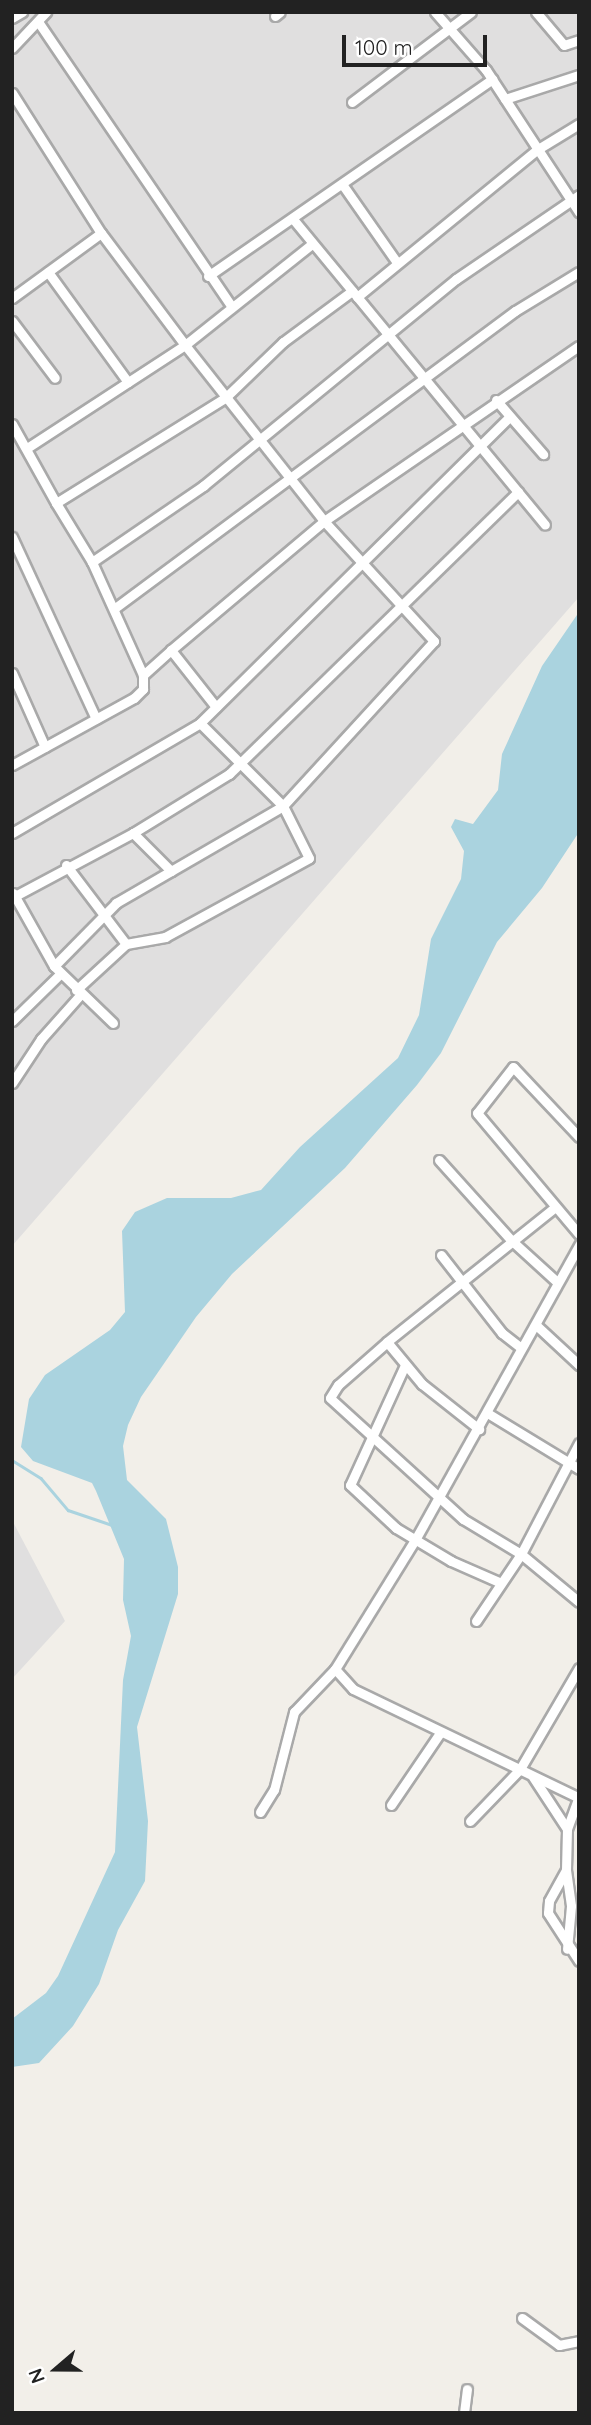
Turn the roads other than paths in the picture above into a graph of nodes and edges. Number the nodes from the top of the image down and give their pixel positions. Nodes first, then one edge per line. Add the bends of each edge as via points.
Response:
1 (22, 12) edge
2 (46, 12) edge
3 (435, 12) edge
4 (471, 12) edge
5 (536, 12) edge
6 (12, 18) edge
7 (39, 23) junction
8 (447, 28) junction
9 (579, 40) edge
10 (12, 48) edge
11 (579, 75) edge
12 (492, 79) junction
13 (12, 93) edge
14 (505, 99) junction
15 (352, 102) dead end
16 (579, 124) edge
17 (538, 149) junction
18 (342, 184) junction
19 (575, 198) edge
20 (579, 212) edge
21 (293, 219) junction
22 (101, 233) junction
23 (312, 244) junction
24 (396, 261) junction
25 (48, 272) junction
26 (579, 272) edge
27 (208, 276) junction
28 (354, 294) junction
29 (12, 298) edge
30 (232, 306) junction
31 (12, 321) edge
32 (388, 332) junction
33 (185, 345) junction
34 (579, 346) edge
35 (55, 378) dead end
36 (429, 379) junction
37 (128, 382) junction
38 (226, 397) junction
39 (496, 400) junction
40 (508, 418) junction
41 (12, 424) edge
42 (465, 424) junction
43 (261, 442) junction
44 (482, 445) junction
45 (27, 448) junction
46 (543, 454) dead end
47 (289, 475) junction
48 (518, 492) junction
49 (56, 503) junction
50 (324, 521) junction
51 (545, 526) dead end
52 (12, 537) edge
53 (92, 562) junction
54 (362, 562) junction
55 (401, 605) junction
56 (115, 608) junction
57 (171, 650) junction
58 (12, 673) edge
59 (144, 675) junction
60 (216, 707) junction
61 (96, 719) junction
62 (200, 723) junction
63 (46, 747) junction
64 (240, 764) junction
65 (12, 765) edge
66 (283, 806) junction
67 (12, 833) edge
68 (133, 833) junction
69 (66, 865) junction
70 (171, 871) junction
71 (13, 894) edge
72 (106, 917) junction
73 (126, 944) junction
74 (57, 970) junction
75 (78, 992) junction
76 (12, 1021) edge
77 (113, 1023) dead end
78 (12, 1083) edge
79 (579, 1137) edge
80 (439, 1160) dead end
81 (554, 1208) junction
82 (579, 1234) edge
83 (511, 1240) junction
84 (579, 1245) edge
85 (441, 1255) dead end
86 (556, 1281) junction
87 (459, 1282) junction
88 (536, 1325) junction
89 (387, 1342) junction
90 (522, 1348) junction
91 (405, 1365) junction
92 (579, 1365) edge
93 (489, 1414) junction
94 (480, 1429) junction
95 (371, 1438) junction
96 (579, 1443) edge
97 (566, 1462) junction
98 (579, 1469) edge
99 (438, 1498) junction
100 (415, 1540) junction
101 (521, 1554) junction
102 (499, 1582) junction
103 (579, 1602) edge
104 (476, 1622) dead end
105 (579, 1668) edge
106 (335, 1670) junction
107 (440, 1734) junction
108 (520, 1769) junction
109 (531, 1775) junction
110 (578, 1798) edge
111 (391, 1805) dead end
112 (260, 1812) dead end
113 (470, 1821) dead end
114 (567, 1829) junction
115 (566, 1870) junction
116 (579, 1899) edge
117 (571, 1906) junction
118 (567, 1949) junction
119 (579, 1961) edge
120 (522, 2318) dead end
121 (579, 2341) edge
122 (467, 2389) dead end
123 (464, 2413) edge

1 - 6 street
2 - 7 street
3 - 8 street
4 - 8 street
5 - 9 street via 564,45
7 - 10 street
7 - 27 street
8 - 12 street
8 - 15 street
11 - 14 street
12 - 14 street
12 - 18 street
13 - 22 street
14 - 17 street
16 - 17 street
17 - 19 street
17 - 24 street
18 - 21 street
18 - 24 street
19 - 20 street
19 - 32 street
21 - 23 street
21 - 27 street
22 - 25 street
22 - 33 street
23 - 28 street
23 - 30 street
24 - 28 street
25 - 29 street
25 - 37 street
26 - 36 street via 515,311
27 - 30 street
28 - 32 street
28 - 38 street via 283,342
30 - 33 street
31 - 35 street
32 - 36 street
32 - 43 street
33 - 37 street
33 - 38 street
34 - 39 street
36 - 42 street
36 - 47 street
37 - 45 street
38 - 43 street
38 - 49 street
39 - 40 street
39 - 42 street
40 - 44 street
40 - 46 street
41 - 45 street
42 - 44 street
42 - 50 street
43 - 47 street
43 - 53 street
44 - 48 street
44 - 54 street
45 - 49 street
47 - 50 street
47 - 56 street
48 - 51 street
48 - 55 street
49 - 53 street
50 - 54 street
50 - 57 street
52 - 61 street
53 - 56 street
54 - 55 street
54 - 60 street
55 - 64 street
55 - 66 street via 434,641
56 - 59 street
57 - 59 street
57 - 60 street
58 - 63 street
59 - 61 street via 143,689 134,698
60 - 62 street
61 - 63 street
62 - 64 street
62 - 67 street
63 - 65 street
64 - 66 street
64 - 68 street via 213,786
66 - 70 street
66 - 73 street via 307,862 165,937
68 - 69 street
68 - 70 street
69 - 71 street
69 - 72 street
70 - 72 street via 116,904
71 - 74 street
72 - 73 street
72 - 74 street
73 - 75 street
74 - 75 street
74 - 76 street
75 - 77 street
75 - 78 street
79 - 81 street via 513,1068 479,1105 479,1118
80 - 83 street
81 - 82 street
81 - 83 street
83 - 86 street
83 - 87 street
84 - 86 street
85 - 87 street
86 - 88 street
87 - 89 street
87 - 90 street via 502,1333
88 - 90 street
88 - 92 street
89 - 91 street
89 - 95 street via 331,1394
90 - 93 street
91 - 94 street
91 - 95 street
93 - 94 street
93 - 97 street
94 - 99 street
95 - 99 street
95 - 100 street via 350,1485
96 - 97 street
97 - 98 street
97 - 101 street
99 - 100 street
99 - 101 street
100 - 102 street
100 - 106 street
101 - 102 street
101 - 103 street
102 - 104 street
105 - 108 street
106 - 107 street via 353,1689
106 - 112 street via 294,1712 274,1790
107 - 108 street
107 - 111 street
108 - 109 street
108 - 113 street
109 - 110 street
109 - 114 street
110 - 114 street
114 - 115 street
115 - 117 street
115 - 118 street via 549,1901 548,1913
116 - 117 street
117 - 118 street
118 - 119 street
120 - 121 street via 559,2345
122 - 123 street

